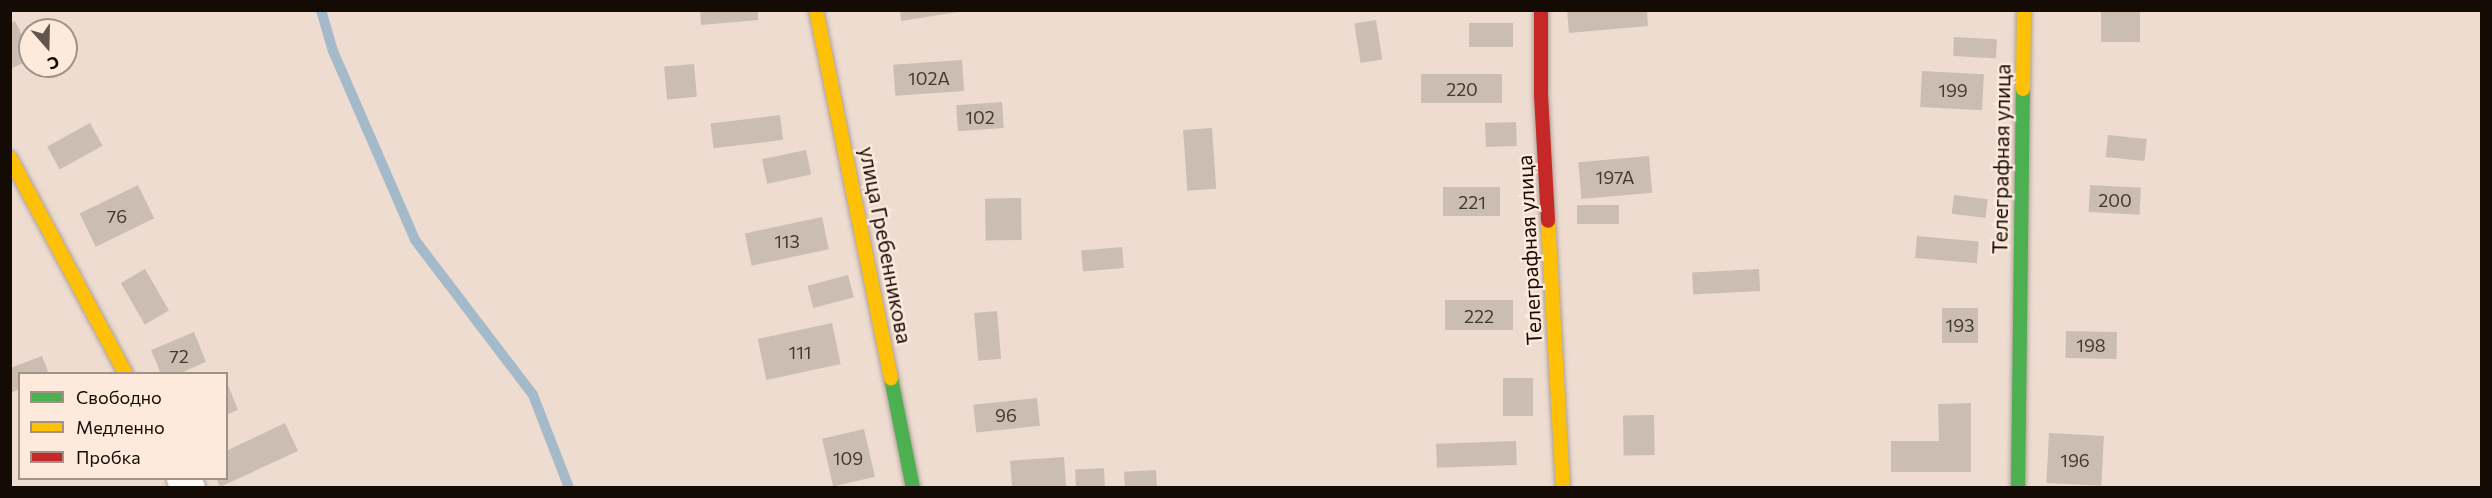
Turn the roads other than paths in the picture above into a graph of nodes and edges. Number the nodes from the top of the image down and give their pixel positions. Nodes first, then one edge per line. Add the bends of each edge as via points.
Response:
1 (816, 10) edge
2 (1541, 10) edge
3 (2024, 10) edge
4 (10, 158) edge
5 (125, 372) edge
6 (913, 488) edge
7 (1563, 488) edge
8 (2018, 488) edge

1 - 6 street, улица Гребенникова
2 - 7 street, Телеграфная улица via 1541,95
3 - 8 street, Телеграфная улица
4 - 5 street

